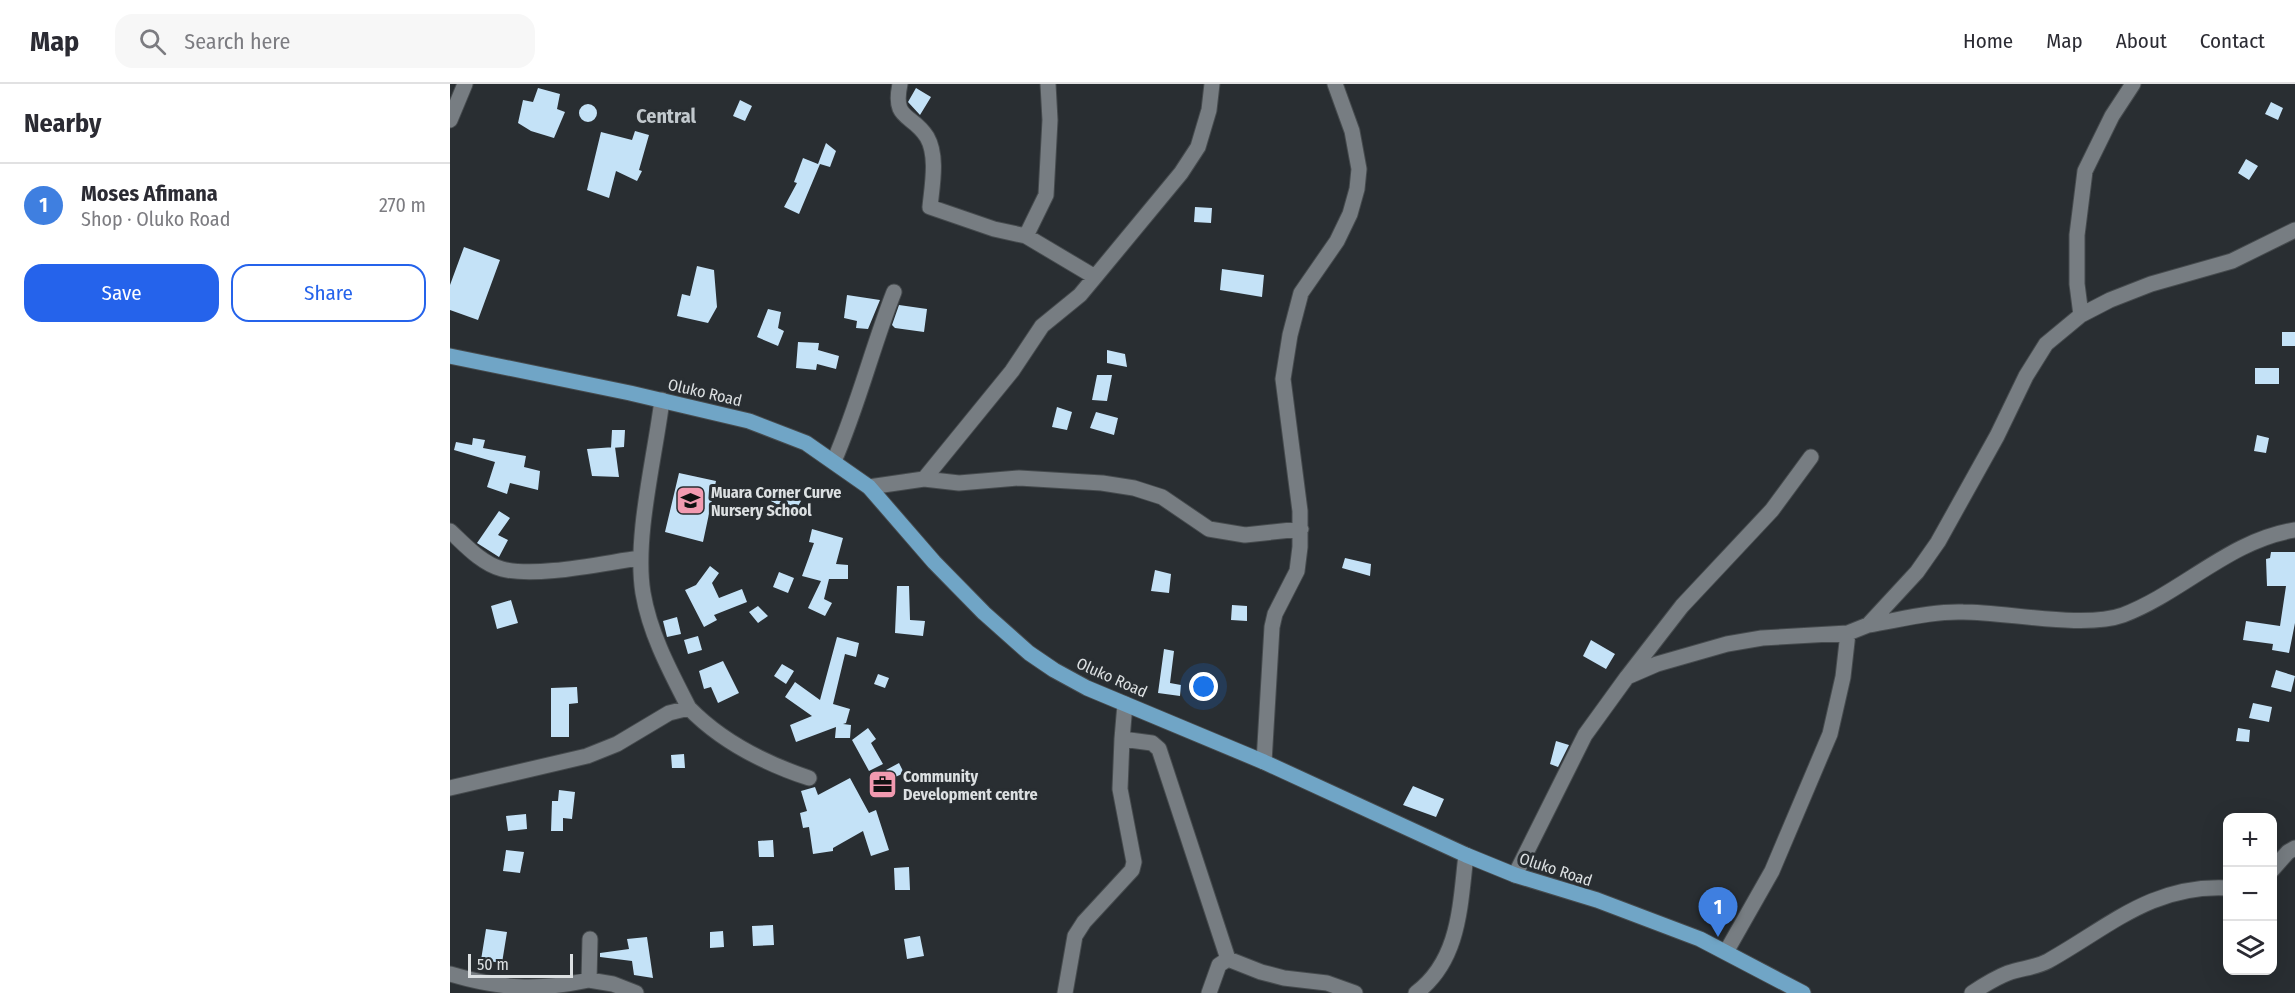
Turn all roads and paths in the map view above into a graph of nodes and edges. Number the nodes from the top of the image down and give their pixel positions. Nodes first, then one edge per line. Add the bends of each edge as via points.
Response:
1 (465, 84) edge
2 (900, 84) edge
3 (1048, 84) edge
4 (1212, 84) edge
5 (1335, 84) edge
6 (2133, 84) edge
7 (450, 120) edge
8 (2295, 230) edge
9 (1026, 236) junction
10 (1095, 277) junction
11 (894, 292) dead end
12 (2081, 315) junction
13 (450, 356) edge
14 (662, 400) junction
15 (1811, 457) dead end
16 (834, 461) junction
17 (924, 479) junction
18 (868, 487) junction
19 (1300, 529) junction
20 (2295, 530) edge
21 (450, 531) edge
22 (640, 558) junction
23 (1868, 625) junction
24 (1848, 633) junction
25 (1627, 677) junction
26 (1125, 704) junction
27 (689, 708) junction
28 (1122, 739) junction
29 (1264, 762) junction
30 (809, 778) dead end
31 (450, 788) edge
32 (2295, 848) edge
33 (1466, 855) junction
34 (2275, 867) edge
35 (1515, 875) junction
36 (2223, 888) edge
37 (590, 939) dead end
38 (1726, 952) junction
39 (1228, 959) junction
40 (450, 974) edge
41 (589, 980) junction
42 (636, 993) edge
43 (1065, 993) edge
44 (1209, 993) edge
45 (1355, 993) edge
46 (1416, 993) edge
47 (1803, 993) edge
48 (1972, 993) edge

1 - 7 street
2 - 9 street via 898,106 902,115 928,138 932,152 930,207
3 - 9 street via 1046,195
4 - 10 street via 1198,147
5 - 19 street via 1352,131 1359,169 1350,214 1301,293 1290,335 1283,379
6 - 12 street via 2085,171 2077,235
8 - 12 street via 2232,261 2151,284
9 - 10 street
10 - 17 street via 1080,295 1042,326 1012,371
11 - 16 street via 854,414
12 - 23 street via 2046,344 1938,542 1917,572
13 - 14 main road, Oluko Road
14 - 16 main road, Oluko Road via 749,421 806,443
14 - 22 street
15 - 25 street via 1772,510 1682,606
16 - 18 main road, Oluko Road
17 - 18 street
17 - 19 street via 959,483 1019,478 1102,483 1161,497 1209,530 1245,535
18 - 26 main road, Oluko Road via 934,562 1029,652 1087,688
19 - 29 street via 1297,571 1272,627
20 - 23 street via 2271,534 2239,549 2122,615 2061,619 1960,612
21 - 22 street via 486,562 502,569 536,571
22 - 27 street via 643,593 655,636
23 - 24 street
24 - 25 street via 1727,644
24 - 38 street via 1830,734 1772,871
25 - 35 street via 1585,735
26 - 28 street
26 - 29 main road, Oluko Road
27 - 30 street via 741,749 766,763
27 - 31 street via 669,713 617,744 586,756
28 - 39 street via 1152,743 1159,749
28 - 43 street via 1120,789 1134,862 1132,870 1075,936
29 - 33 main road, Oluko Road
32 - 34 street
33 - 35 main road, Oluko Road
33 - 46 street via 1459,915 1448,956
35 - 38 main road, Oluko Road via 1597,900
36 - 48 street via 2195,887 2151,901 2049,961 1994,979
37 - 41 street
38 - 47 main road, Oluko Road
39 - 44 street via 1219,965
39 - 45 street via 1273,975 1327,983
40 - 41 street via 498,986 533,989
41 - 42 street

